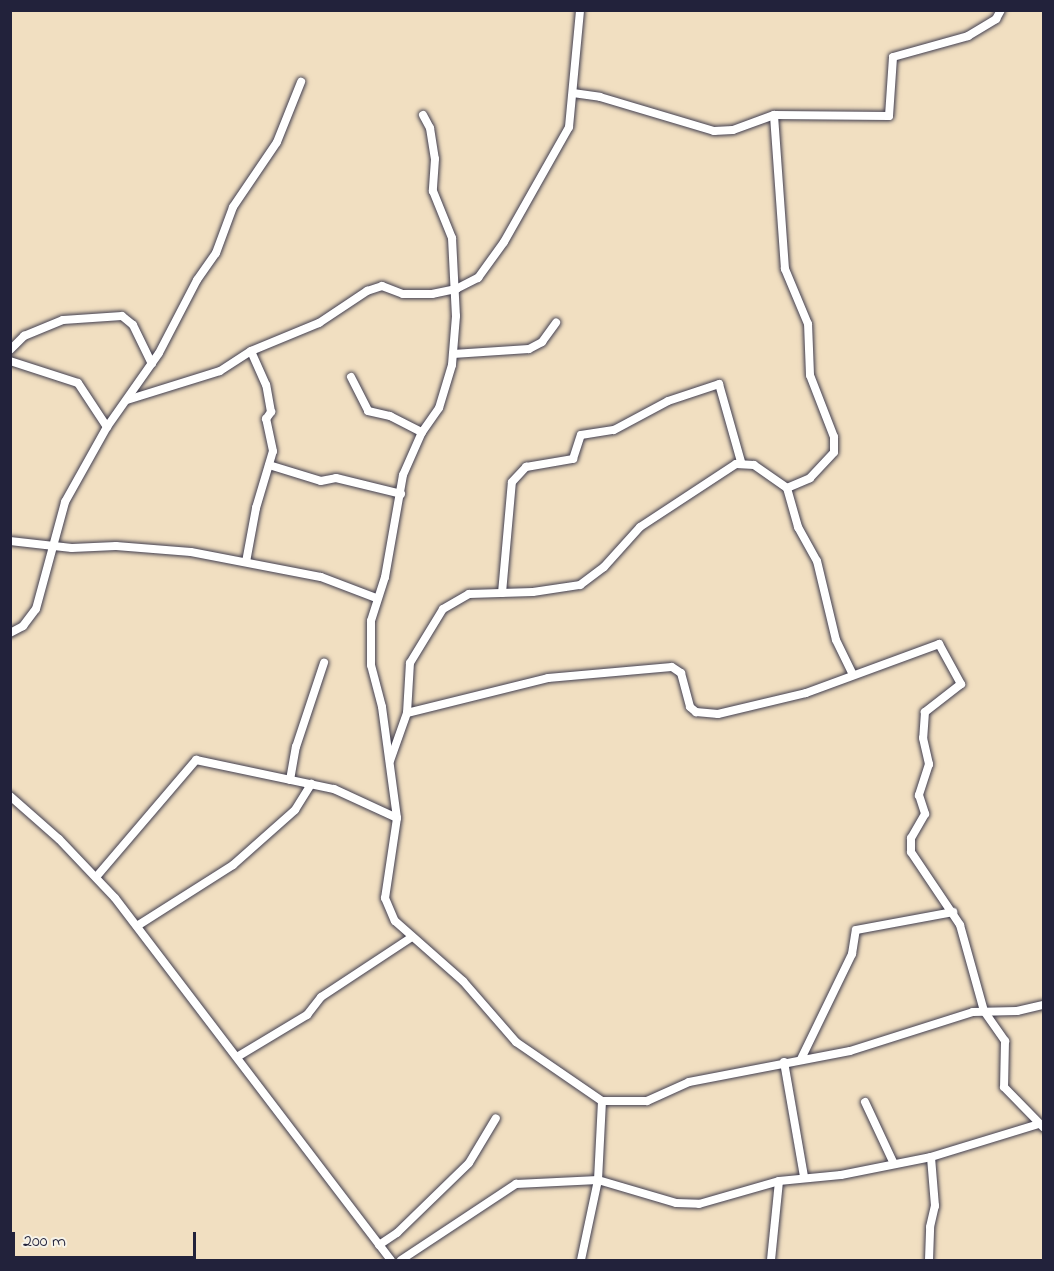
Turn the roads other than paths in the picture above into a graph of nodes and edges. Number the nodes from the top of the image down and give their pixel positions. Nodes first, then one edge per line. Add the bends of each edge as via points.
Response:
1 (580, 10) edge
2 (1001, 10) edge
3 (301, 82) dead end
4 (573, 93) junction
5 (423, 115) dead end
6 (774, 115) junction
7 (456, 289) junction
8 (556, 323) dead end
9 (11, 350) edge
10 (251, 351) junction
11 (453, 354) junction
12 (10, 361) edge
13 (152, 364) junction
14 (351, 377) dead end
15 (127, 400) junction
16 (107, 427) junction
17 (422, 432) junction
18 (741, 462) junction
19 (269, 465) junction
20 (787, 488) junction
21 (401, 494) junction
22 (10, 541) edge
23 (53, 545) junction
24 (246, 562) junction
25 (502, 593) junction
26 (376, 598) junction
27 (10, 633) edge
28 (324, 663) dead end
29 (852, 673) junction
30 (407, 712) junction
31 (389, 762) junction
32 (290, 780) junction
33 (311, 784) junction
34 (10, 796) edge
35 (397, 818) junction
36 (97, 876) junction
37 (953, 912) junction
38 (137, 926) junction
39 (412, 937) junction
40 (1044, 1005) edge
41 (984, 1011) junction
42 (237, 1057) junction
43 (801, 1059) junction
44 (784, 1062) junction
45 (603, 1101) junction
46 (865, 1102) dead end
47 (496, 1118) dead end
48 (1041, 1126) edge
49 (931, 1157) junction
50 (894, 1164) junction
51 (804, 1177) junction
52 (598, 1179) junction
53 (779, 1181) junction
54 (379, 1245) junction
55 (391, 1260) edge
56 (401, 1260) edge
57 (581, 1260) edge
58 (771, 1260) edge
59 (929, 1260) edge

1 - 4 street
2 - 6 street via 996,19 968,36 893,57 889,116
3 - 13 street via 277,142 233,207 216,253
4 - 6 street via 600,97 714,131 733,130
4 - 7 street via 564,137 504,242 478,278
5 - 7 street via 430,128 435,159 433,191 439,214 452,238
6 - 20 street via 785,269 808,324 810,375 836,446 810,478
7 - 10 street via 403,294 395,288 374,289 319,323
7 - 11 street
8 - 11 street via 542,342 529,349
9 - 13 street via 24,336 63,320 122,316 133,325
10 - 15 street via 220,371
10 - 19 street via 270,403 271,413 266,419 273,451
11 - 17 street via 438,408
12 - 16 street via 78,383
13 - 15 street
14 - 17 street via 368,411 390,416
15 - 16 street
16 - 23 street via 64,502
17 - 21 street via 403,475
18 - 20 street via 754,465
18 - 25 street via 640,527 593,578 562,589
18 - 25 street via 719,384 668,401 614,430 581,435 573,459 526,467 512,482
19 - 21 street via 321,481 336,478
19 - 24 street
20 - 29 street via 792,512 817,561 834,634
21 - 26 street via 385,577
22 - 23 street
23 - 24 street via 191,552
23 - 27 street via 32,618
24 - 26 street via 321,577
25 - 30 street via 469,594 438,615 410,663
26 - 31 street via 371,621 371,665 380,693
28 - 32 street via 296,747
29 - 30 street via 792,697 718,714 696,712 690,707 681,673 672,668 548,678
29 - 37 street via 939,644 960,681 960,686 925,712 923,738 929,764 919,795 925,814 910,843 919,868
30 - 31 street
31 - 35 street
32 - 33 street
32 - 36 street via 196,760
33 - 35 street via 334,789
33 - 38 street via 295,810 233,865
34 - 36 street
35 - 39 street via 385,898 395,921
36 - 38 street
37 - 41 street
37 - 43 street via 856,930 852,954
38 - 42 street
39 - 42 street via 330,990 307,1015
39 - 45 street via 463,981 516,1042
40 - 41 street via 1017,1011
41 - 43 street via 884,1042
41 - 48 street via 1005,1041 1004,1087
42 - 54 street
43 - 44 street
44 - 45 street via 688,1082 647,1101
44 - 51 street
45 - 52 street
46 - 50 street
47 - 54 street via 469,1163 397,1233
48 - 49 street
49 - 50 street
49 - 59 street via 935,1206
50 - 51 street via 841,1175
51 - 53 street
52 - 53 street via 688,1205
52 - 56 street via 516,1184
52 - 57 street
53 - 58 street
54 - 55 street

